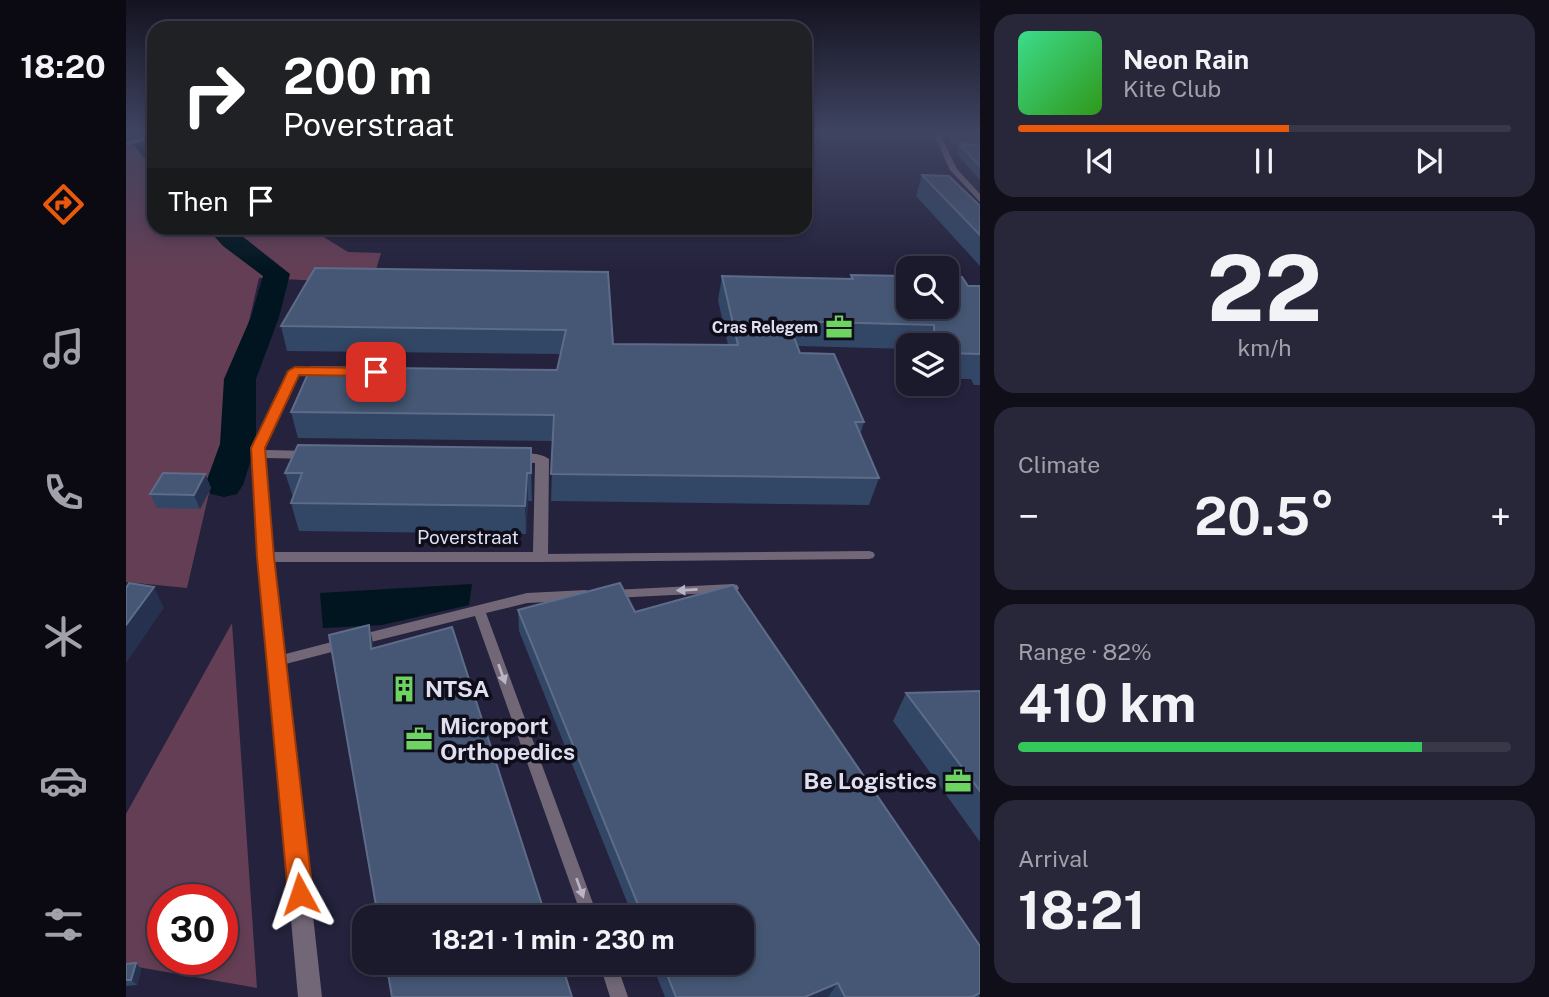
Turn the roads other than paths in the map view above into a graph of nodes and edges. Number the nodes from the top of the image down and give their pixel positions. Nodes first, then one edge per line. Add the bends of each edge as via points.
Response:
1 (961, 179) edge
2 (980, 201) edge
3 (349, 372) edge
4 (258, 454) junction
5 (326, 455) edge
6 (501, 458) edge
7 (869, 555) dead end
8 (266, 557) junction
9 (540, 558) junction
10 (741, 600) edge
11 (479, 610) junction
12 (278, 661) junction
13 (586, 905) edge
14 (611, 975) edge
15 (310, 997) edge
16 (619, 997) edge

1 - 2 street
3 - 4 street via 295,371
4 - 5 street
4 - 8 street
6 - 9 street, Poverstraat via 541,458
7 - 9 lane
8 - 9 street, Poverstraat
8 - 12 street
10 -> 11 lane via 733,588 527,598
11 - 12 lane
11 -> 13 lane
12 - 15 street
14 - 16 lane

